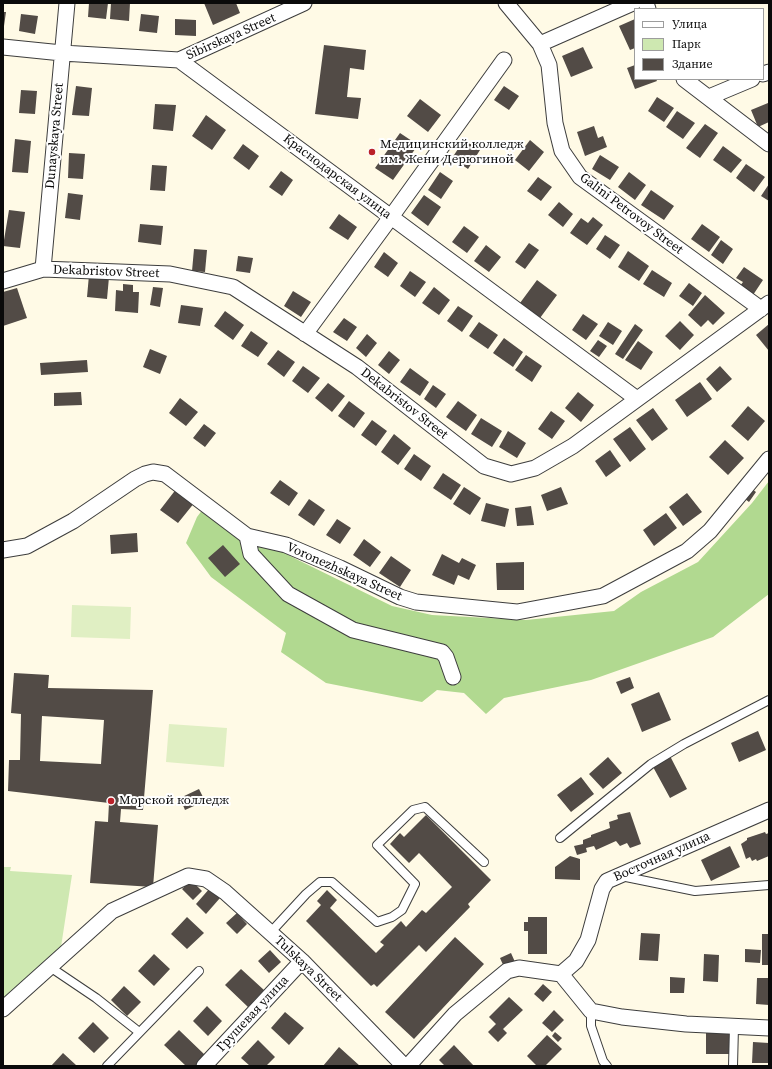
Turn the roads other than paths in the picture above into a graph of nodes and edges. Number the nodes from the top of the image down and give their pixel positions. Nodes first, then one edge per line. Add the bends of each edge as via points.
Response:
1 (67, 3) edge
2 (304, 3) edge
3 (506, 3) edge
4 (633, 3) edge
5 (540, 44) junction
6 (3, 47) edge
7 (62, 53) junction
8 (179, 60) junction
9 (504, 60) dead end
10 (685, 80) edge
11 (750, 80) edge
12 (709, 97) junction
13 (769, 144) edge
14 (391, 217) junction
15 (43, 269) junction
16 (3, 282) edge
17 (765, 306) edge
18 (305, 334) junction
19 (636, 399) junction
20 (769, 459) edge
21 (247, 536) junction
22 (3, 550) edge
23 (453, 677) dead end
24 (769, 700) edge
25 (769, 810) edge
26 (560, 838) dead end
27 (484, 862) dead end
28 (620, 876) junction
29 (769, 885) edge
30 (270, 933) junction
31 (302, 961) junction
32 (50, 967) junction
33 (199, 971) dead end
34 (561, 974) junction
35 (3, 1009) edge
36 (591, 1011) junction
37 (734, 1027) junction
38 (769, 1028) edge
39 (139, 1032) junction
40 (107, 1066) edge
41 (204, 1066) edge
42 (404, 1066) edge
43 (408, 1066) edge
44 (607, 1066) edge
45 (733, 1066) edge

1 - 7 street, Dunayskaya Street
2 - 8 street, Sibirskaya Street
3 - 5 street, Galini Petrovoy Street
4 - 5 street
5 - 17 street, Galini Petrovoy Street via 549,65 555,123 562,151 580,177
6 - 7 street
7 - 8 street
7 - 15 street, Dunayskaya Street
8 - 14 street, Краснодарская улица
9 - 14 street
10 - 12 street
11 - 12 street
12 - 13 street
14 - 18 street
14 - 19 street, Краснодарская улица
15 - 16 street, Dekabristov Street
15 - 18 street, Dekabristov Street via 170,274 233,286
17 - 19 street, Dekabristov Street
18 - 19 street, Dekabristov Street via 357,367 484,466 511,474 535,468 573,446
20 - 21 street, Voronezhskaya Street via 710,531 687,551 604,596 517,612 416,602 286,545
21 - 22 street, Voronezhskaya Street via 165,474 153,472 135,478 73,521 27,546
21 - 23 street via 251,554 288,594 353,630 442,652
24 - 26 lane via 651,764
25 - 28 street, Восточная улица
27 - 30 lane via 426,807 413,810 377,845 415,884 402,910 377,922 332,882 320,882
28 - 29 lane via 695,890
28 - 34 street, Восточная улица via 607,881 602,889 588,940 576,961
30 - 31 street, Tulskaya Street
30 - 32 street, Tulskaya Street via 225,892 206,879 188,876 112,911
31 - 41 street, Грушевая улица
31 - 42 street, Tulskaya Street
32 - 35 street
32 - 39 lane via 96,998
33 - 39 lane
34 - 36 street
34 - 43 street via 519,968 507,971 455,1014
36 - 37 street via 622,1017
36 - 44 lane via 591,1026
37 - 38 street
37 - 45 lane
39 - 40 lane

